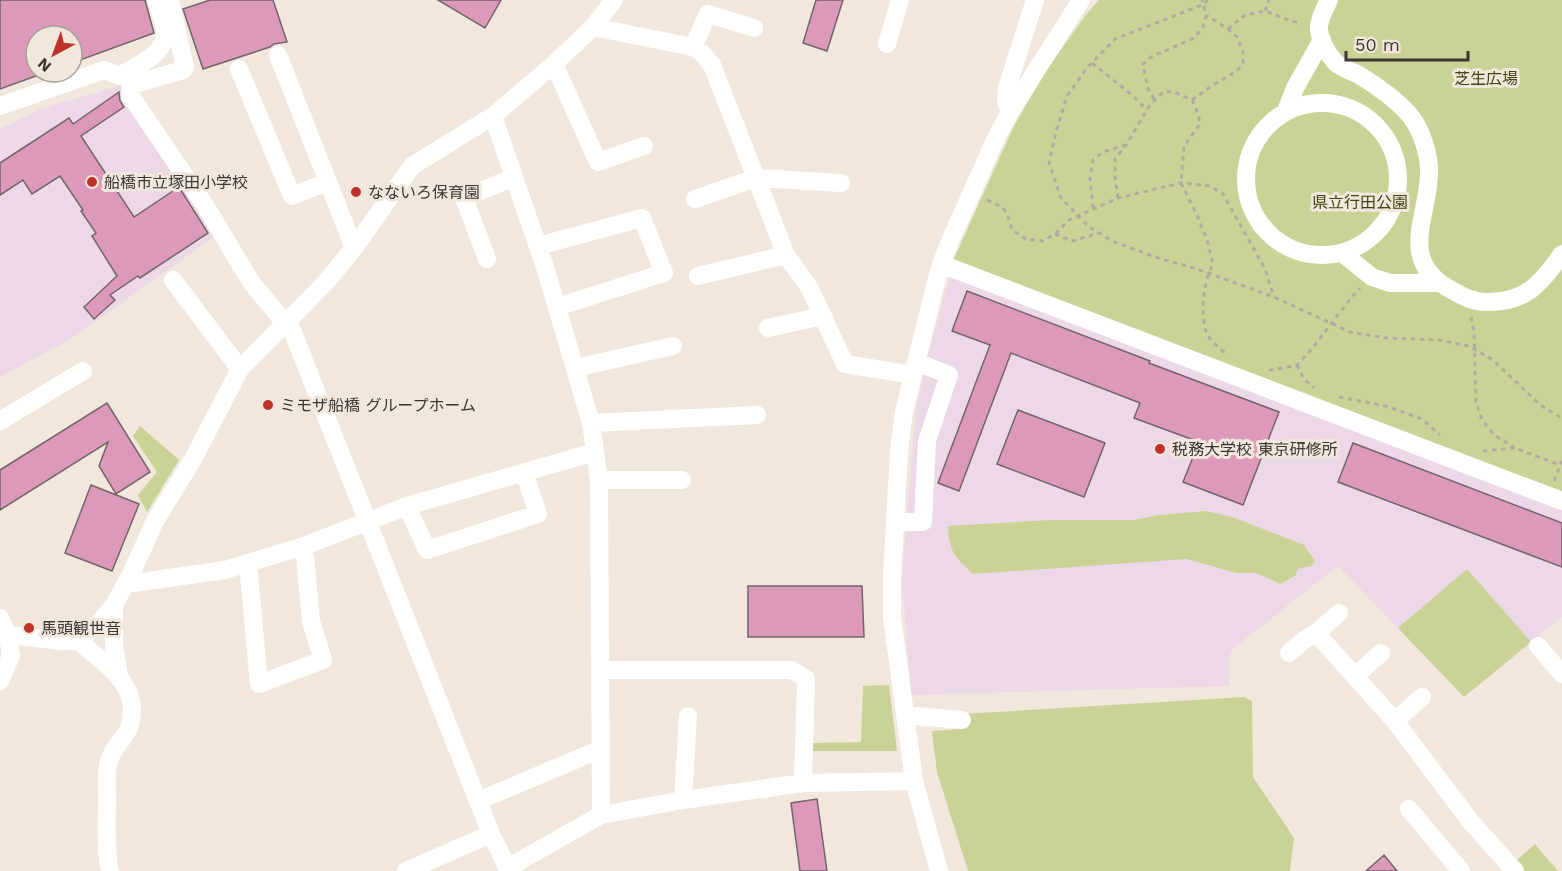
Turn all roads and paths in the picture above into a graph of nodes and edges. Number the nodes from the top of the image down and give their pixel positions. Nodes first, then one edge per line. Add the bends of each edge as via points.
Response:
1 (156, 0) edge
2 (170, 0) edge
3 (614, 0) edge
4 (900, 0) edge
5 (1035, 0) edge
6 (1081, 0) edge
7 (1208, 0) edge
8 (1269, 0) edge
9 (1329, 0) edge
10 (1202, 2) edge
11 (1265, 11) junction
12 (1206, 15) junction
13 (593, 27) junction
14 (754, 28) dead end
15 (1228, 29) junction
16 (1320, 34) junction
17 (887, 44) dead end
18 (693, 47) junction
19 (278, 55) dead end
20 (1092, 63) junction
21 (554, 64) junction
22 (238, 69) dead end
23 (1154, 99) junction
24 (1192, 100) junction
25 (0, 106) edge
26 (1147, 110) junction
27 (1286, 111) junction
28 (1010, 112) junction
29 (493, 117) junction
30 (1126, 145) junction
31 (644, 146) dead end
32 (514, 177) junction
33 (756, 178) junction
34 (327, 182) junction
35 (841, 183) dead end
36 (1181, 183) junction
37 (971, 194) junction
38 (1118, 198) junction
39 (695, 199) dead end
40 (1093, 208) junction
41 (1077, 215) junction
42 (1099, 233) junction
43 (1055, 234) junction
44 (538, 246) junction
45 (354, 248) junction
46 (1342, 253) junction
47 (1562, 254) edge
48 (786, 255) junction
49 (487, 259) dead end
50 (941, 264) junction
51 (1208, 273) junction
52 (698, 276) dead end
53 (1377, 278) junction
54 (173, 280) dead end
55 (1439, 283) junction
56 (1274, 297) junction
57 (1462, 297) junction
58 (557, 307) junction
59 (823, 316) junction
60 (286, 322) junction
61 (1331, 324) junction
62 (768, 328) dead end
63 (673, 346) dead end
64 (1474, 349) junction
65 (1228, 355) dead end
66 (1297, 366) junction
67 (575, 368) junction
68 (915, 368) junction
69 (240, 369) junction
70 (1263, 369) dead end
71 (82, 371) dead end
72 (1317, 391) dead end
73 (1335, 396) dead end
74 (757, 415) dead end
75 (1562, 418) edge
76 (0, 421) edge
77 (591, 423) junction
78 (1446, 441) dead end
79 (1515, 448) junction
80 (595, 452) junction
81 (1475, 452) dead end
82 (1561, 463) edge
83 (524, 472) junction
84 (599, 480) junction
85 (682, 480) dead end
86 (1556, 499) edge
87 (407, 506) junction
88 (367, 520) junction
89 (895, 522) junction
90 (304, 546) junction
91 (248, 563) junction
92 (126, 584) junction
93 (114, 605) junction
94 (1339, 613) dead end
95 (0, 618) edge
96 (1316, 633) junction
97 (4, 635) edge
98 (78, 641) junction
99 (1538, 646) dead end
100 (1289, 653) dead end
101 (1381, 653) dead end
102 (600, 670) junction
103 (1562, 674) edge
104 (119, 676) junction
105 (1355, 676) junction
106 (0, 681) edge
107 (1422, 697) dead end
108 (688, 716) dead end
109 (904, 716) junction
110 (962, 720) dead end
111 (1395, 721) junction
112 (601, 749) junction
113 (914, 781) junction
114 (803, 783) junction
115 (683, 800) junction
116 (478, 801) junction
117 (1409, 809) dead end
118 (601, 815) junction
119 (491, 834) junction
120 (508, 869) edge
121 (110, 871) edge
122 (406, 871) edge
123 (939, 871) edge
124 (1461, 871) edge
125 (1515, 871) edge

1 - 25 street via 166,37 150,58 119,76 104,70
2 - 60 street via 185,67 131,86 130,95 251,282
3 - 13 street
4 - 17 street
5 - 28 street via 1007,88
6 - 28 street
7 - 10 path
8 - 11 path
9 - 16 street
10 - 12 path
10 - 20 path via 1115,39
11 - 15 path via 1245,15
11 - 16 path
12 - 15 path
12 - 23 path via 1194,38 1143,64
13 - 18 street
13 - 21 street
14 - 18 street via 708,14
15 - 24 path via 1237,37 1243,63
16 - 27 street
16 - 55 street via 1336,64 1391,96 1414,120 1430,168 1419,236 1421,256
18 - 33 street via 712,65
19 - 34 street
20 - 26 path
20 - 41 path via 1067,96 1049,164 1061,198
21 - 29 street
21 - 31 street via 598,162
22 - 34 street via 292,196
23 - 24 path via 1164,91
23 - 26 path
24 - 36 path via 1200,124 1184,146
26 - 30 path
27 - 46 street via 1261,129 1249,156 1245,188 1255,215 1274,238 1300,253 1329,257
27 - 46 street via 1317,102 1345,105 1372,120 1390,143 1399,171 1396,202 1382,227 1359,247
28 - 37 street
29 - 32 street
29 - 45 street via 412,166
30 - 38 path via 1115,159
30 - 40 path via 1103,152 1093,160
32 - 44 street
32 - 49 street via 464,198
33 - 35 street
33 - 39 street
33 - 48 street
34 - 45 street
36 - 38 path
36 - 51 path via 1207,240 1213,264
36 - 56 path via 1210,186 1223,194 1265,269
37 - 43 path via 1003,207 1012,230 1026,239 1043,241
37 - 50 street
38 - 40 path
40 - 41 path
41 - 42 path
41 - 43 path
42 - 43 path via 1072,241
42 - 51 path via 1155,257
44 - 58 street
44 - 58 street via 642,218 664,273
45 - 60 street
46 - 53 street
47 - 57 street via 1550,272 1518,298 1482,302
48 - 52 street
48 - 59 street via 809,287
50 - 68 street
50 - 86 street
51 - 56 path
51 - 65 path via 1203,302 1205,324 1208,336
53 - 55 street via 1390,283
53 - 61 path via 1360,288
54 - 69 street
55 - 57 street
56 - 61 path
57 - 64 path via 1472,317
58 - 67 street
59 - 62 street
59 - 68 street via 844,364
60 - 69 street
60 - 88 street
61 - 64 path via 1350,332 1439,340
61 - 66 path
63 - 67 street
64 - 75 path via 1493,360 1540,405
64 - 79 path via 1476,402 1482,420 1494,435
66 - 70 path
66 - 72 path
67 - 77 street
68 - 89 street via 900,442
68 - 89 street via 949,375 927,441 923,522
69 - 92 street via 192,461 155,520
71 - 76 street
73 - 78 path via 1422,418
74 - 77 street
77 - 80 street
79 - 81 path
79 - 82 path
80 - 83 street
80 - 84 street
82 - 86 path
83 - 87 street
83 - 87 street via 538,514 427,549
84 - 85 street
84 - 102 street
87 - 88 street
88 - 90 street
88 - 116 street
89 - 109 street via 892,617
90 - 91 street
90 - 91 street via 311,621 323,660 259,684
91 - 92 street
92 - 93 street
93 - 98 street
93 - 104 street
94 - 96 street
95 - 97 street
96 - 100 street
96 - 105 street
97 - 98 street
97 - 106 street via 11,656
98 - 104 street
99 - 103 street
101 - 105 street
102 - 112 street
102 - 114 street via 792,670 806,679
104 - 121 street via 132,702 130,726 108,764
105 - 111 street
107 - 111 street
108 - 115 street
109 - 110 street
109 - 113 street
111 - 125 street via 1471,822
112 - 116 street
112 - 118 street
113 - 114 street
113 - 123 street
114 - 115 street
115 - 118 street
116 - 119 street
117 - 124 street
118 - 120 street
119 - 120 street
119 - 122 street

